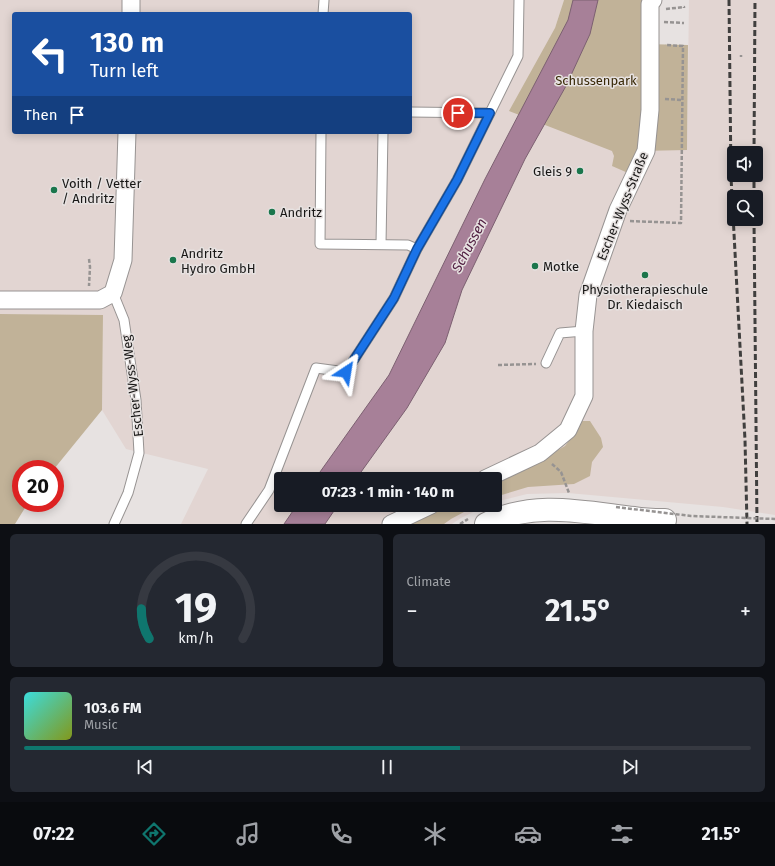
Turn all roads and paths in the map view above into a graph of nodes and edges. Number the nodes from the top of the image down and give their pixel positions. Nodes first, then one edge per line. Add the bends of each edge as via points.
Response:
1 (131, 0) edge
2 (324, 0) edge
3 (519, 0) edge
4 (658, 6) edge
5 (684, 8) dead end
6 (131, 12) edge
7 (323, 12) edge
8 (663, 22) dead end
9 (684, 23) dead end
10 (659, 45) dead end
11 (412, 112) edge
12 (490, 113) junction
13 (127, 134) edge
14 (321, 134) edge
15 (383, 134) edge
16 (676, 194) dead end
17 (681, 194) junction
18 (614, 220) junction
19 (381, 244) junction
20 (417, 249) junction
21 (89, 260) dead end
22 (113, 293) junction
23 (0, 300) edge
24 (91, 300) junction
25 (584, 331) junction
26 (546, 363) joint
27 (498, 365) dead end
28 (540, 453) junction
29 (500, 472) edge
30 (570, 499) dead end
31 (616, 507) dead end
32 (416, 512) edge
33 (775, 519) edge
34 (665, 520) dead end
35 (114, 524) edge
36 (246, 524) edge
37 (391, 524) edge
38 (486, 524) edge

1 - 6 street
2 - 7 lane
3 - 12 lane via 518,56
4 - 5 path
4 - 18 street, Escher-Wyss-Straße via 650,4 650,110 646,151
8 - 9 path
10 - 17 path via 682,46
11 - 12 lane
12 - 20 lane via 457,180
13 - 22 street via 124,260
14 - 19 lane via 320,244
15 - 19 lane
16 - 17 path
17 - 18 path via 681,223
18 - 25 street, Escher-Wyss-Straße via 588,295
19 - 20 lane via 408,245
20 - 36 lane via 394,298 346,372 316,368 269,490
21 - 24 path
22 - 24 street via 100,300
22 - 35 lane, Escher-Wyss-Weg via 124,320 136,400 139,453 128,493
23 - 24 street
25 - 26 lane via 560,333
25 - 28 street, Escher-Wyss-Straße via 584,396 568,430
26 - 27 path
28 - 29 street, Escher-Wyss-Straße
28 - 30 path via 562,472
31 - 33 path, bridge via 691,516
32 - 37 street
34 - 38 street via 545,509 500,517

